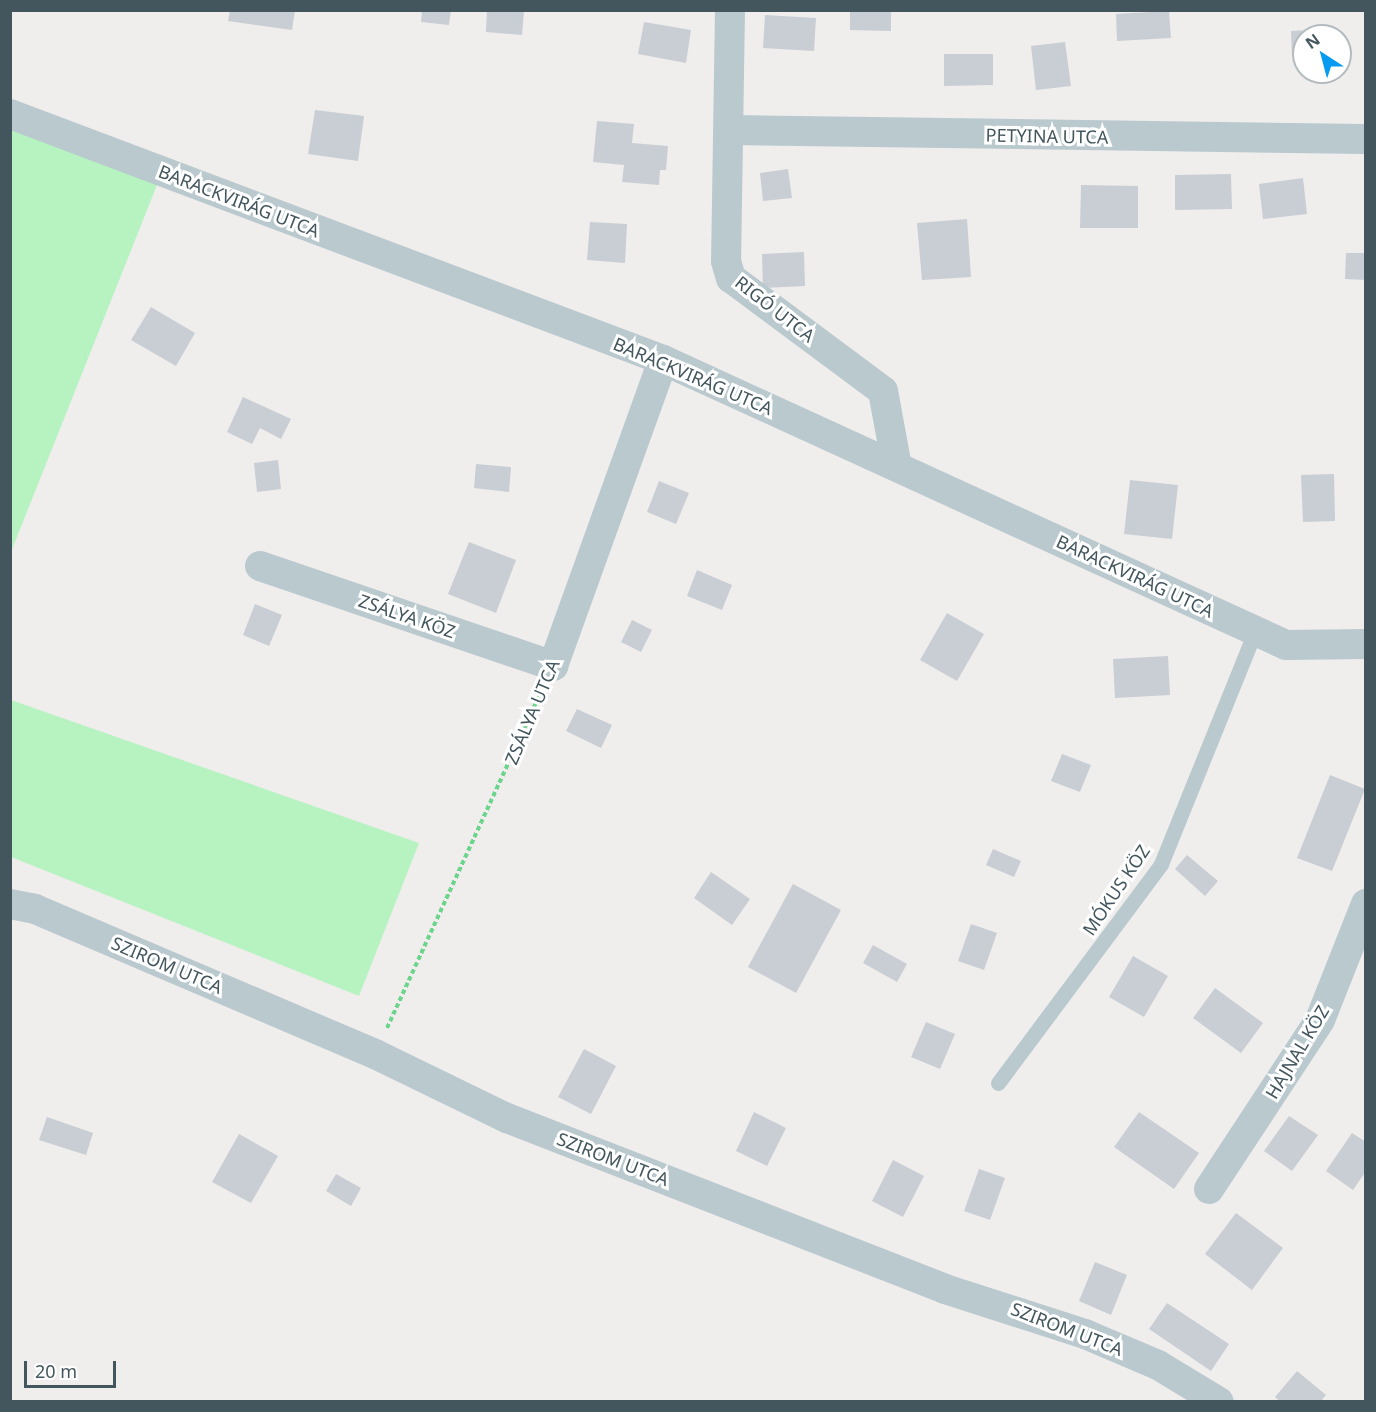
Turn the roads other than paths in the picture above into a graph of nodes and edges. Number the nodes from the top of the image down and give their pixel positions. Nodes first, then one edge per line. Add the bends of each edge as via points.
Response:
1 (730, 10) edge
2 (10, 114) edge
3 (729, 130) junction
4 (1365, 139) edge
5 (663, 360) junction
6 (897, 467) junction
7 (260, 566) dead end
8 (1255, 631) junction
9 (1365, 644) edge
10 (553, 666) joint
11 (10, 904) edge
12 (1365, 904) edge
13 (999, 1083) dead end
14 (1209, 1190) dead end
15 (1219, 1401) edge

1 - 3 street, RIGÓ UTCA
2 - 5 street, BARACKVIRÁG UTCA
3 - 4 street, PETYINA UTCA
3 - 6 street, RIGÓ UTCA via 726,261 731,278 883,391
5 - 6 street, BARACKVIRÁG UTCA
5 - 10 street, ZSÁLYA UTCA
6 - 8 street, BARACKVIRÁG UTCA
7 - 10 street, ZSÁLYA KÖZ
8 - 9 street, BARACKVIRÁG UTCA via 1286,645
8 - 13 lane, MÓKUS KÖZ via 1161,864
11 - 15 street, SZIROM UTCA via 35,909 375,1054 507,1118 945,1289 1085,1334 1158,1365
12 - 14 street, HAJNAL KÖZ via 1320,1020

